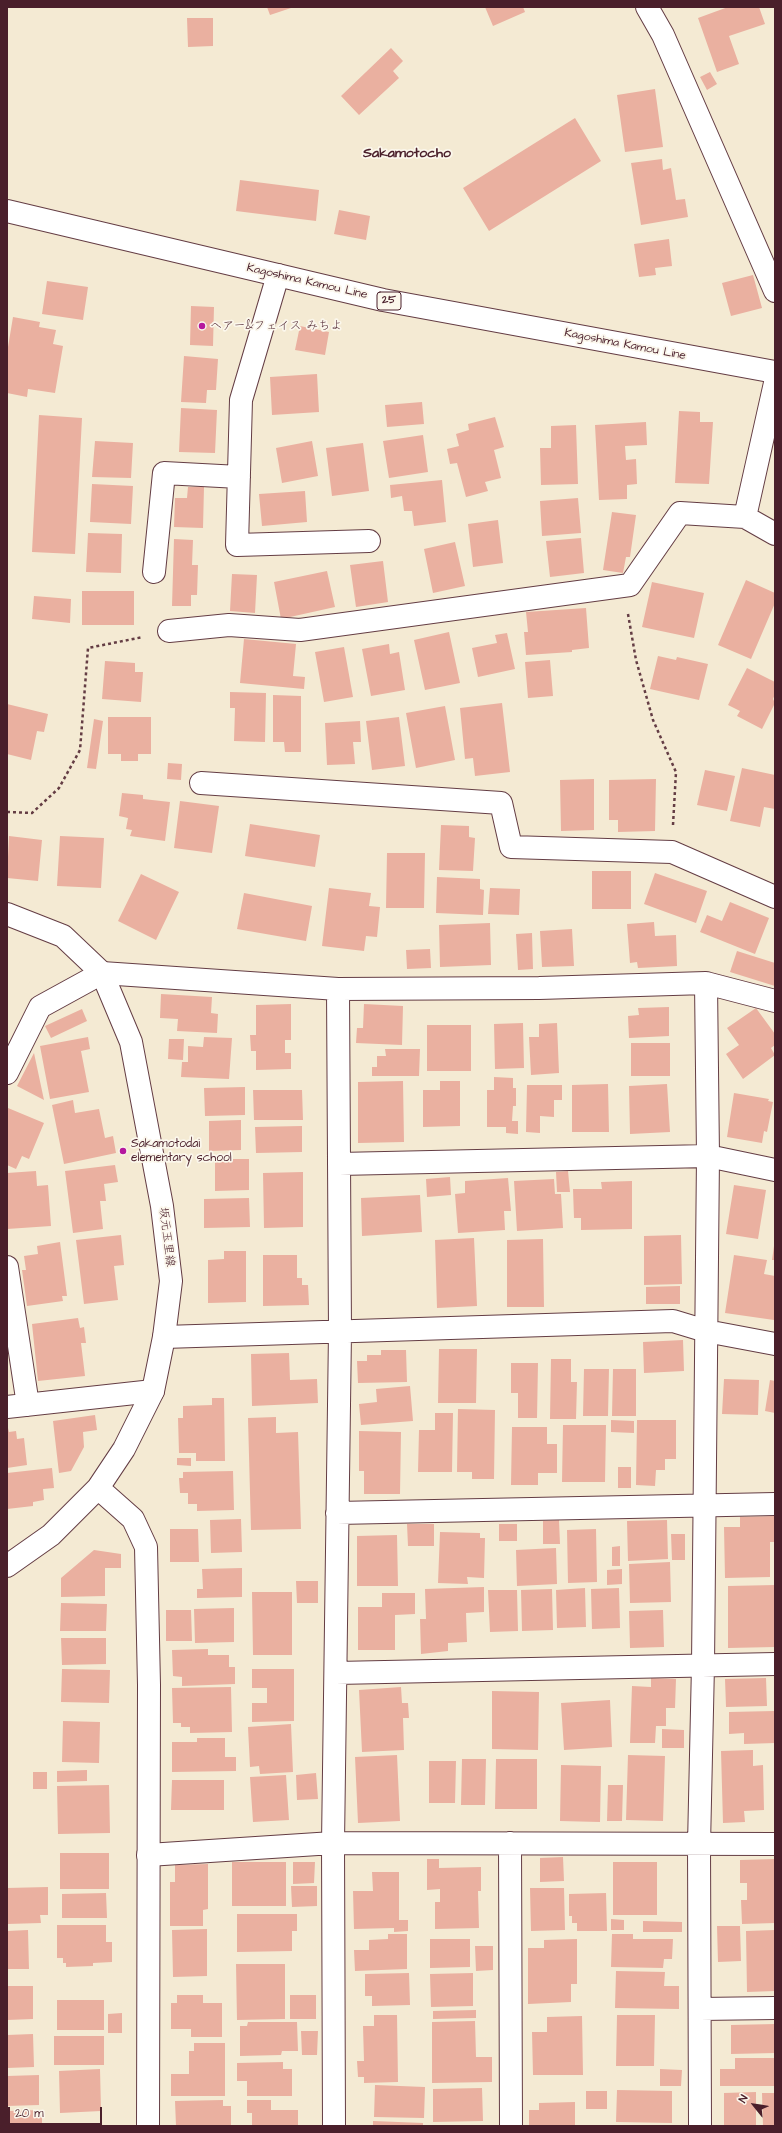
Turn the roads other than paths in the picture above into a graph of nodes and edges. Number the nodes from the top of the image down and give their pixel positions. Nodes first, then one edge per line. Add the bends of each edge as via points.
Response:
1 (647, 7) edge
2 (7, 211) edge
3 (278, 275) junction
4 (775, 291) edge
5 (775, 372) edge
6 (775, 383) edge
7 (239, 478) junction
8 (745, 517) junction
9 (775, 534) edge
10 (369, 540) dead end
11 (154, 572) dead end
12 (169, 631) road end
13 (201, 783) dead end
14 (775, 897) edge
15 (7, 914) edge
16 (102, 973) junction
17 (706, 982) junction
18 (338, 989) junction
19 (775, 1001) edge
20 (7, 1073) edge
21 (708, 1156) junction
22 (339, 1164) junction
23 (775, 1170) edge
24 (7, 1267) edge
25 (706, 1331) junction
26 (340, 1332) junction
27 (164, 1337) junction
28 (775, 1344) edge
29 (153, 1391) junction
30 (17, 1406) edge
31 (98, 1488) junction
32 (704, 1504) junction
33 (775, 1504) edge
34 (337, 1513) junction
35 (7, 1566) edge
36 (775, 1664) edge
37 (703, 1665) junction
38 (336, 1673) junction
39 (333, 1843) junction
40 (510, 1843) junction
41 (699, 1844) junction
42 (775, 1844) edge
43 (148, 1855) junction
44 (775, 2008) edge
45 (700, 2009) junction
46 (148, 2126) edge
47 (334, 2126) edge
48 (511, 2126) edge
49 (700, 2126) edge

1 - 4 street via 663,35
2 - 3 street, Kagoshima Kamou Line / 25
3 - 5 street, Kagoshima Kamou Line / 25 via 391,301
3 - 7 street via 241,400
6 - 8 street
7 - 10 street via 237,545
7 - 11 street via 164,473
8 - 9 street
8 - 12 street via 680,513 630,585 300,630 229,625
13 - 14 street via 501,803 511,847 672,852
15 - 16 street, 坂元玉里線 via 63,936
16 - 18 street
16 - 20 street via 40,1007
16 - 27 street, 坂元玉里線 via 131,1042 162,1206 171,1281
17 - 18 street via 539,988
17 - 19 street
17 - 21 street
18 - 22 street
21 - 22 street
21 - 23 street
21 - 25 street
22 - 26 street
24 - 30 street
25 - 26 street via 672,1321
25 - 28 street
25 - 32 street
26 - 27 street
26 - 34 street
27 - 29 street, 坂元玉里線
29 - 30 street
29 - 31 street, 坂元玉里線 via 124,1449
31 - 35 street, 坂元玉里線 via 51,1535
31 - 43 street via 133,1519 146,1547 149,1685
32 - 33 street
32 - 34 street
32 - 37 street
34 - 38 street
36 - 37 street
37 - 38 street
37 - 41 street
38 - 39 street
39 - 40 street
39 - 43 street
39 - 47 street
40 - 41 street
40 - 48 street
41 - 42 street
41 - 45 street
43 - 46 street
44 - 45 street
45 - 49 street

